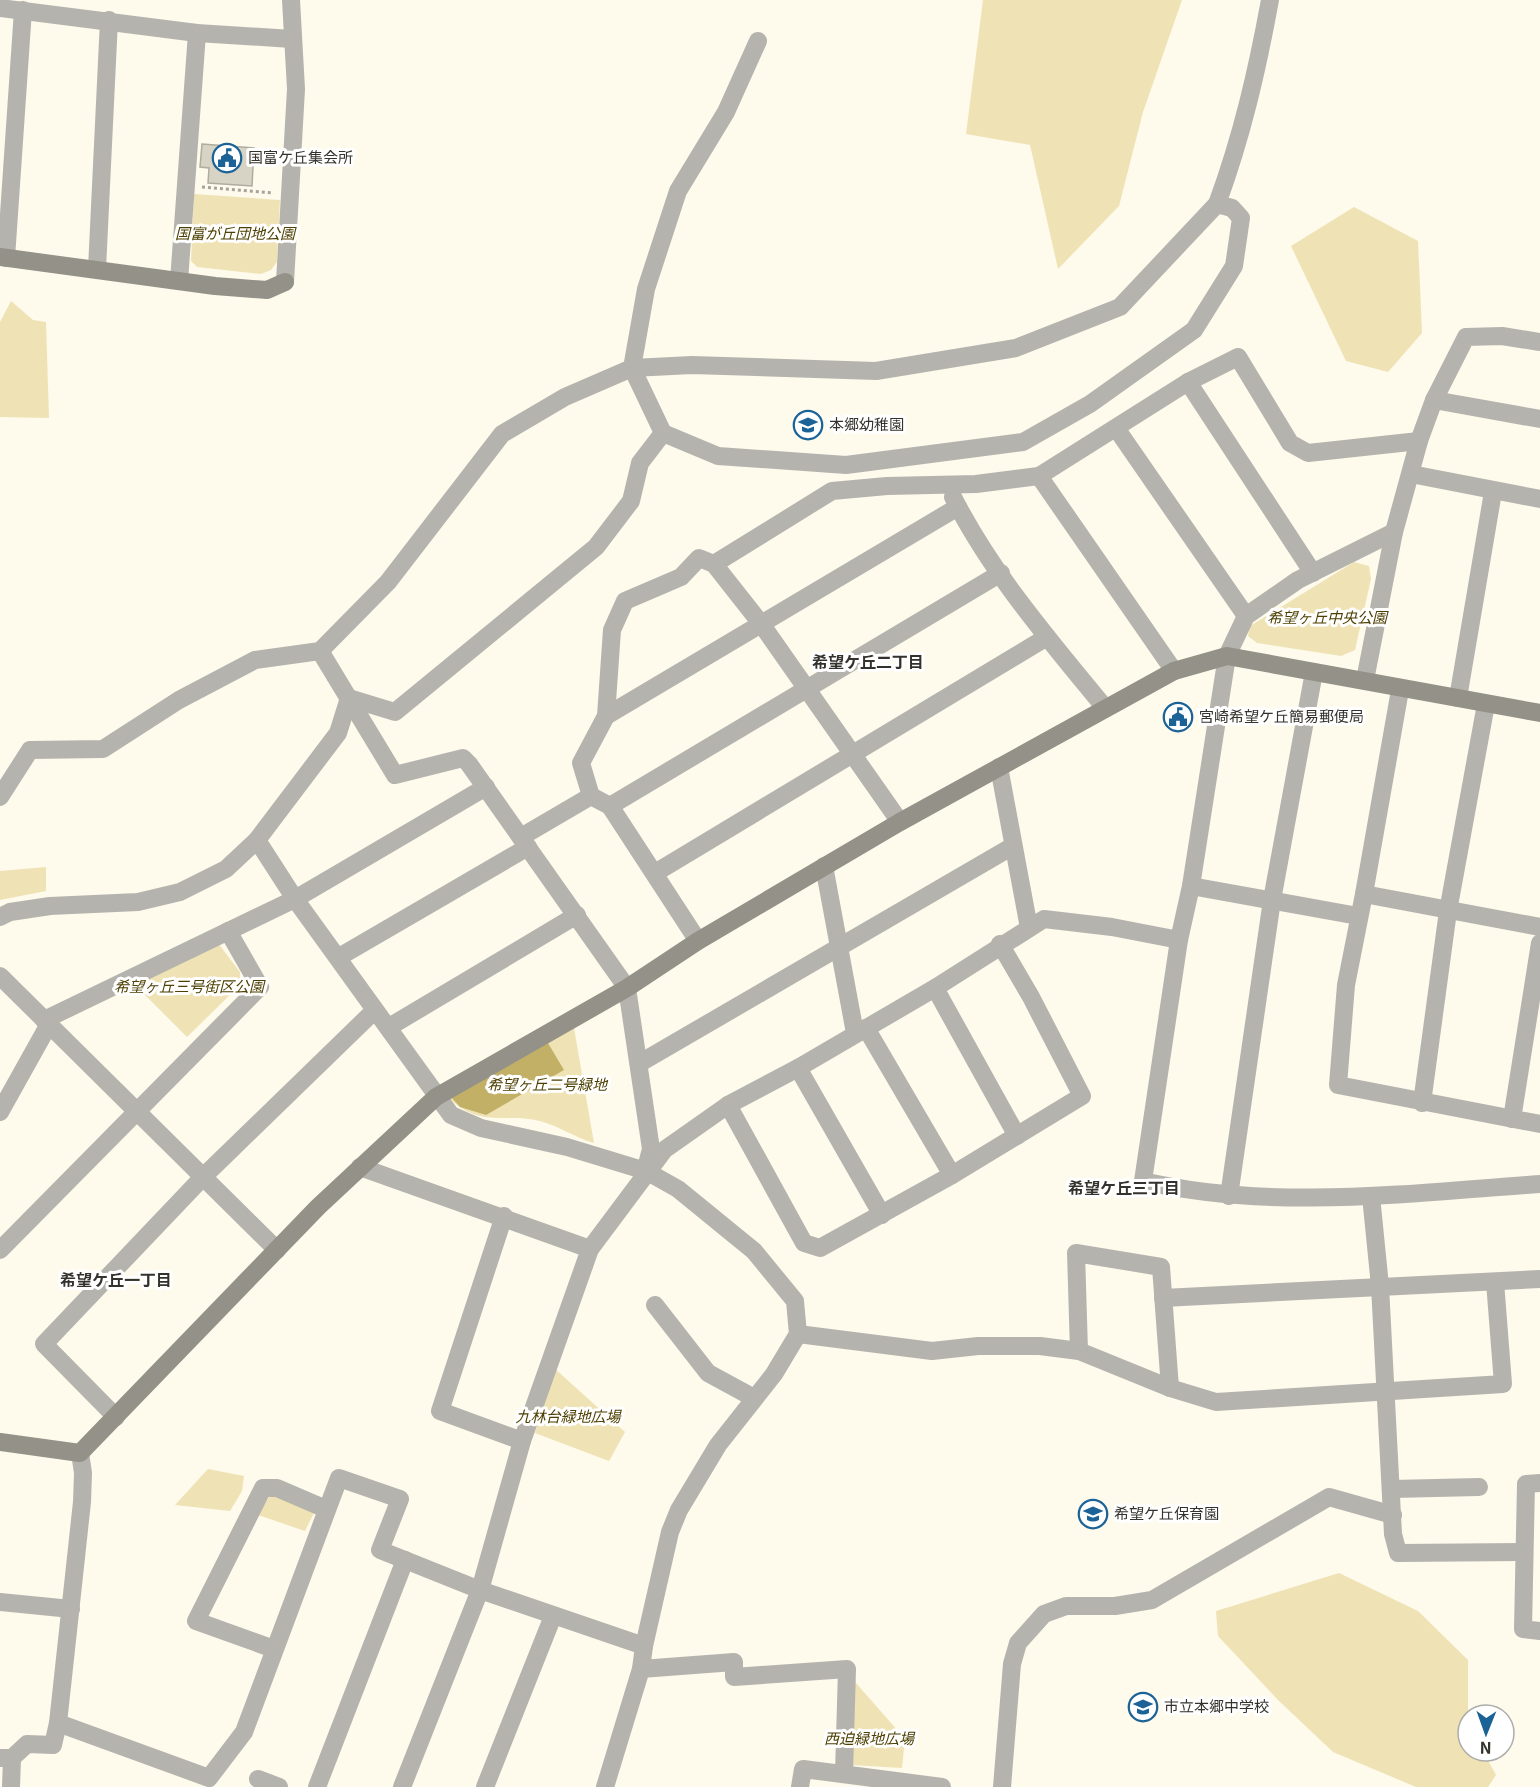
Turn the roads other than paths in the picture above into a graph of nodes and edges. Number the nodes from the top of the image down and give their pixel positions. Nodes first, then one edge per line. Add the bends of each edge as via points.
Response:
1 (291, 0) edge
2 (1270, 0) edge
3 (0, 8) edge
4 (23, 10) junction
5 (109, 20) junction
6 (197, 33) junction
7 (292, 39) junction
8 (758, 41) dead end
9 (1217, 204) junction
10 (3, 258) edge
11 (97, 269) junction
12 (179, 280) junction
13 (1540, 342) edge
14 (632, 368) junction
15 (1188, 382) junction
16 (1434, 400) junction
17 (1540, 419) edge
18 (1116, 428) junction
19 (663, 433) junction
20 (1419, 441) junction
21 (1411, 474) junction
22 (1039, 476) junction
23 (947, 485) junction
24 (1493, 492) junction
25 (1540, 499) edge
26 (958, 507) junction
27 (1394, 532) junction
28 (714, 564) junction
29 (1001, 573) junction
30 (1312, 573) junction
31 (1246, 616) junction
32 (762, 625) junction
33 (1047, 637) junction
34 (320, 651) junction
35 (1227, 656) junction
36 (1174, 671) junction
37 (1314, 672) junction
38 (1365, 680) junction
39 (806, 689) junction
40 (1400, 690) junction
41 (350, 698) junction
42 (1458, 698) junction
43 (1486, 704) junction
44 (1105, 708) junction
45 (1540, 713) edge
46 (606, 716) junction
47 (851, 753) junction
48 (999, 767) junction
49 (486, 787) junction
50 (591, 796) junction
51 (0, 797) edge
52 (609, 806) junction
53 (900, 822) junction
54 (257, 840) junction
55 (525, 842) junction
56 (1013, 846) junction
57 (824, 866) junction
58 (655, 873) junction
59 (1191, 886) junction
60 (1364, 894) junction
61 (295, 898) junction
62 (1272, 900) junction
63 (1448, 911) junction
64 (577, 915) junction
65 (1358, 916) junction
66 (0, 917) edge
67 (1540, 927) edge
68 (1029, 928) junction
69 (228, 931) junction
70 (1179, 940) junction
71 (698, 941) junction
72 (1540, 943) edge
73 (1000, 944) junction
74 (838, 948) junction
75 (339, 957) junction
76 (0, 976) edge
77 (627, 988) junction
78 (935, 988) junction
79 (375, 1010) junction
80 (46, 1023) junction
81 (389, 1026) junction
82 (861, 1030) junction
83 (640, 1063) junction
84 (798, 1068) junction
85 (436, 1097) junction
86 (1422, 1103) junction
87 (728, 1105) junction
88 (0, 1112) edge
89 (139, 1112) junction
90 (1512, 1119) junction
91 (1540, 1124) edge
92 (1017, 1137) junction
93 (360, 1167) junction
94 (645, 1171) junction
95 (952, 1175) junction
96 (203, 1177) junction
97 (1540, 1184) edge
98 (1229, 1196) junction
99 (1371, 1196) junction
100 (882, 1215) junction
101 (504, 1216) junction
102 (590, 1249) junction
103 (0, 1250) edge
104 (277, 1250) junction
105 (1540, 1279) edge
106 (1495, 1281) junction
107 (1380, 1286) junction
108 (1163, 1298) junction
109 (655, 1305) dead end
110 (798, 1334) junction
111 (1079, 1352) junction
112 (1170, 1388) junction
113 (1387, 1391) junction
114 (754, 1398) junction
115 (116, 1417) junction
116 (522, 1441) junction
117 (0, 1442) edge
118 (80, 1453) junction
119 (1540, 1483) edge
120 (1479, 1487) dead end
121 (1392, 1490) junction
122 (326, 1509) junction
123 (1393, 1515) junction
124 (1523, 1552) junction
125 (405, 1560) junction
126 (480, 1590) junction
127 (0, 1602) edge
128 (71, 1609) junction
129 (553, 1616) junction
130 (1540, 1631) edge
131 (644, 1646) junction
132 (273, 1649) junction
133 (641, 1669) junction
134 (58, 1723) junction
135 (6, 1758) edge
136 (844, 1773) junction
137 (258, 1779) dead end
138 (924, 1786) edge
139 (11, 1787) edge
140 (279, 1787) edge
141 (317, 1787) edge
142 (402, 1787) edge
143 (485, 1787) edge
144 (605, 1787) edge
145 (800, 1787) edge
146 (942, 1787) edge
147 (1002, 1787) edge

1 - 7 street
2 - 9 street via 1253,90
3 - 4 street
4 - 5 street
4 - 10 street
5 - 6 street
5 - 11 street
6 - 7 street
6 - 12 street
7 - 12 street via 296,89 285,282 267,290
8 - 14 street via 726,112 678,191 646,289
9 - 14 street via 1120,306 1016,348 876,371 692,364
9 - 19 street via 1232,208 1241,218 1234,266 1194,330 1090,405 1023,442 846,465 718,456
10 - 11 street
11 - 12 street
13 - 16 street via 1503,336 1466,337
14 - 19 street
14 - 34 street via 565,397 502,434 388,582
15 - 18 street
15 - 20 street via 1238,357 1290,443 1308,453
15 - 30 street
16 - 17 street
16 - 20 street
18 - 22 street
18 - 31 street
19 - 41 street via 640,463 631,501 596,547 395,712
20 - 21 street
21 - 24 street
21 - 27 street
22 - 23 street
22 - 36 street
23 - 26 street
23 - 28 street via 832,491
24 - 25 street
24 - 42 street
26 - 29 street
26 - 32 street
27 - 30 street
27 - 38 street
28 - 32 street
28 - 46 street via 699,558 681,577 623,604 612,630
29 - 33 street
29 - 39 street
30 - 31 street
31 - 35 street
32 - 39 street
32 - 46 street
33 - 44 street
33 - 47 street
34 - 41 street
34 - 51 street via 255,660 179,700 103,749 30,750
35 - 36 street
35 - 37 street
35 - 59 street
36 - 44 street
37 - 38 street
37 - 62 street
38 - 40 street
39 - 47 street
39 - 52 street
40 - 42 street
40 - 60 street
41 - 49 street via 395,775 463,758
41 - 54 street via 338,733
42 - 43 street
43 - 45 street
43 - 63 street
44 - 48 street
46 - 50 street via 581,762
47 - 53 street
47 - 58 street
48 - 53 street
48 - 56 street
49 - 55 street
49 - 61 street
50 - 52 street
50 - 55 street
52 - 58 street
53 - 57 street
54 - 61 street
54 - 66 street via 226,869 180,892 138,902 50,906
55 - 64 street
55 - 75 street
56 - 68 street
56 - 74 street
57 - 71 street
57 - 74 street
58 - 71 street
59 - 62 street
59 - 70 street
60 - 63 street
60 - 65 street
61 - 69 street
61 - 75 street
62 - 65 street
62 - 98 street
63 - 67 street
63 - 86 street
64 - 77 street
64 - 81 street
65 - 86 street via 1346,985 1338,1085
68 - 70 street via 1044,919
68 - 73 street
69 - 80 street
69 - 89 street via 260,987
70 - 98 street via 1143,1181
71 - 77 street
72 - 90 street
73 - 78 street
73 - 92 street via 1082,1096
74 - 82 street
74 - 83 street
75 - 79 street
76 - 80 street
77 - 83 street
77 - 85 street
78 - 82 street
78 - 92 street
79 - 81 street
79 - 96 street
80 - 88 street
80 - 89 street
81 - 85 street
82 - 84 street
82 - 95 street
83 - 94 street via 651,1149
84 - 87 street
84 - 100 street
85 - 93 street
85 - 94 street via 451,1115 481,1128
86 - 90 street
87 - 94 street via 664,1150
87 - 100 street via 804,1243 820,1248
89 - 96 street
89 - 103 street
90 - 91 street
92 - 95 street
93 - 101 street
93 - 104 street
94 - 102 street
94 - 110 street via 678,1189 754,1251 795,1301
95 - 100 street
96 - 104 street
96 - 115 street via 44,1344
97 - 99 street
98 - 99 street
99 - 107 street
101 - 102 street
101 - 116 street via 440,1411
102 - 116 street
104 - 115 street
105 - 106 street
106 - 107 street
106 - 113 street via 1503,1384
107 - 108 street
107 - 113 street
108 - 111 street via 1161,1267 1076,1253
108 - 112 street
109 - 114 street via 708,1373
110 - 111 street via 932,1351 1040,1346
110 - 114 street
111 - 112 street
112 - 113 street via 1216,1402
113 - 121 street
114 - 131 street via 718,1445 679,1510 670,1532
115 - 118 street
116 - 126 street
117 - 118 street
118 - 128 street via 82,1502
119 - 124 street via 1526,1484
120 - 121 street
121 - 123 street
122 - 125 street via 339,1478 399,1499 380,1550
122 - 132 street
122 - 132 street via 277,1488 263,1488 196,1621
123 - 124 street via 1398,1553
123 - 147 street via 1329,1497 1152,1600 1115,1606 1066,1606 1044,1614 1018,1643 1012,1664
124 - 130 street via 1522,1629
125 - 126 street
125 - 141 street
126 - 129 street
126 - 142 street
127 - 128 street
128 - 134 street
129 - 131 street
129 - 143 street
131 - 133 street
132 - 134 street via 244,1732 209,1778
133 - 136 street via 734,1662 735,1677 847,1669
133 - 144 street
134 - 135 street via 53,1745 27,1744
135 - 139 street
136 - 138 street
136 - 145 street via 803,1770
137 - 140 street
138 - 146 street

